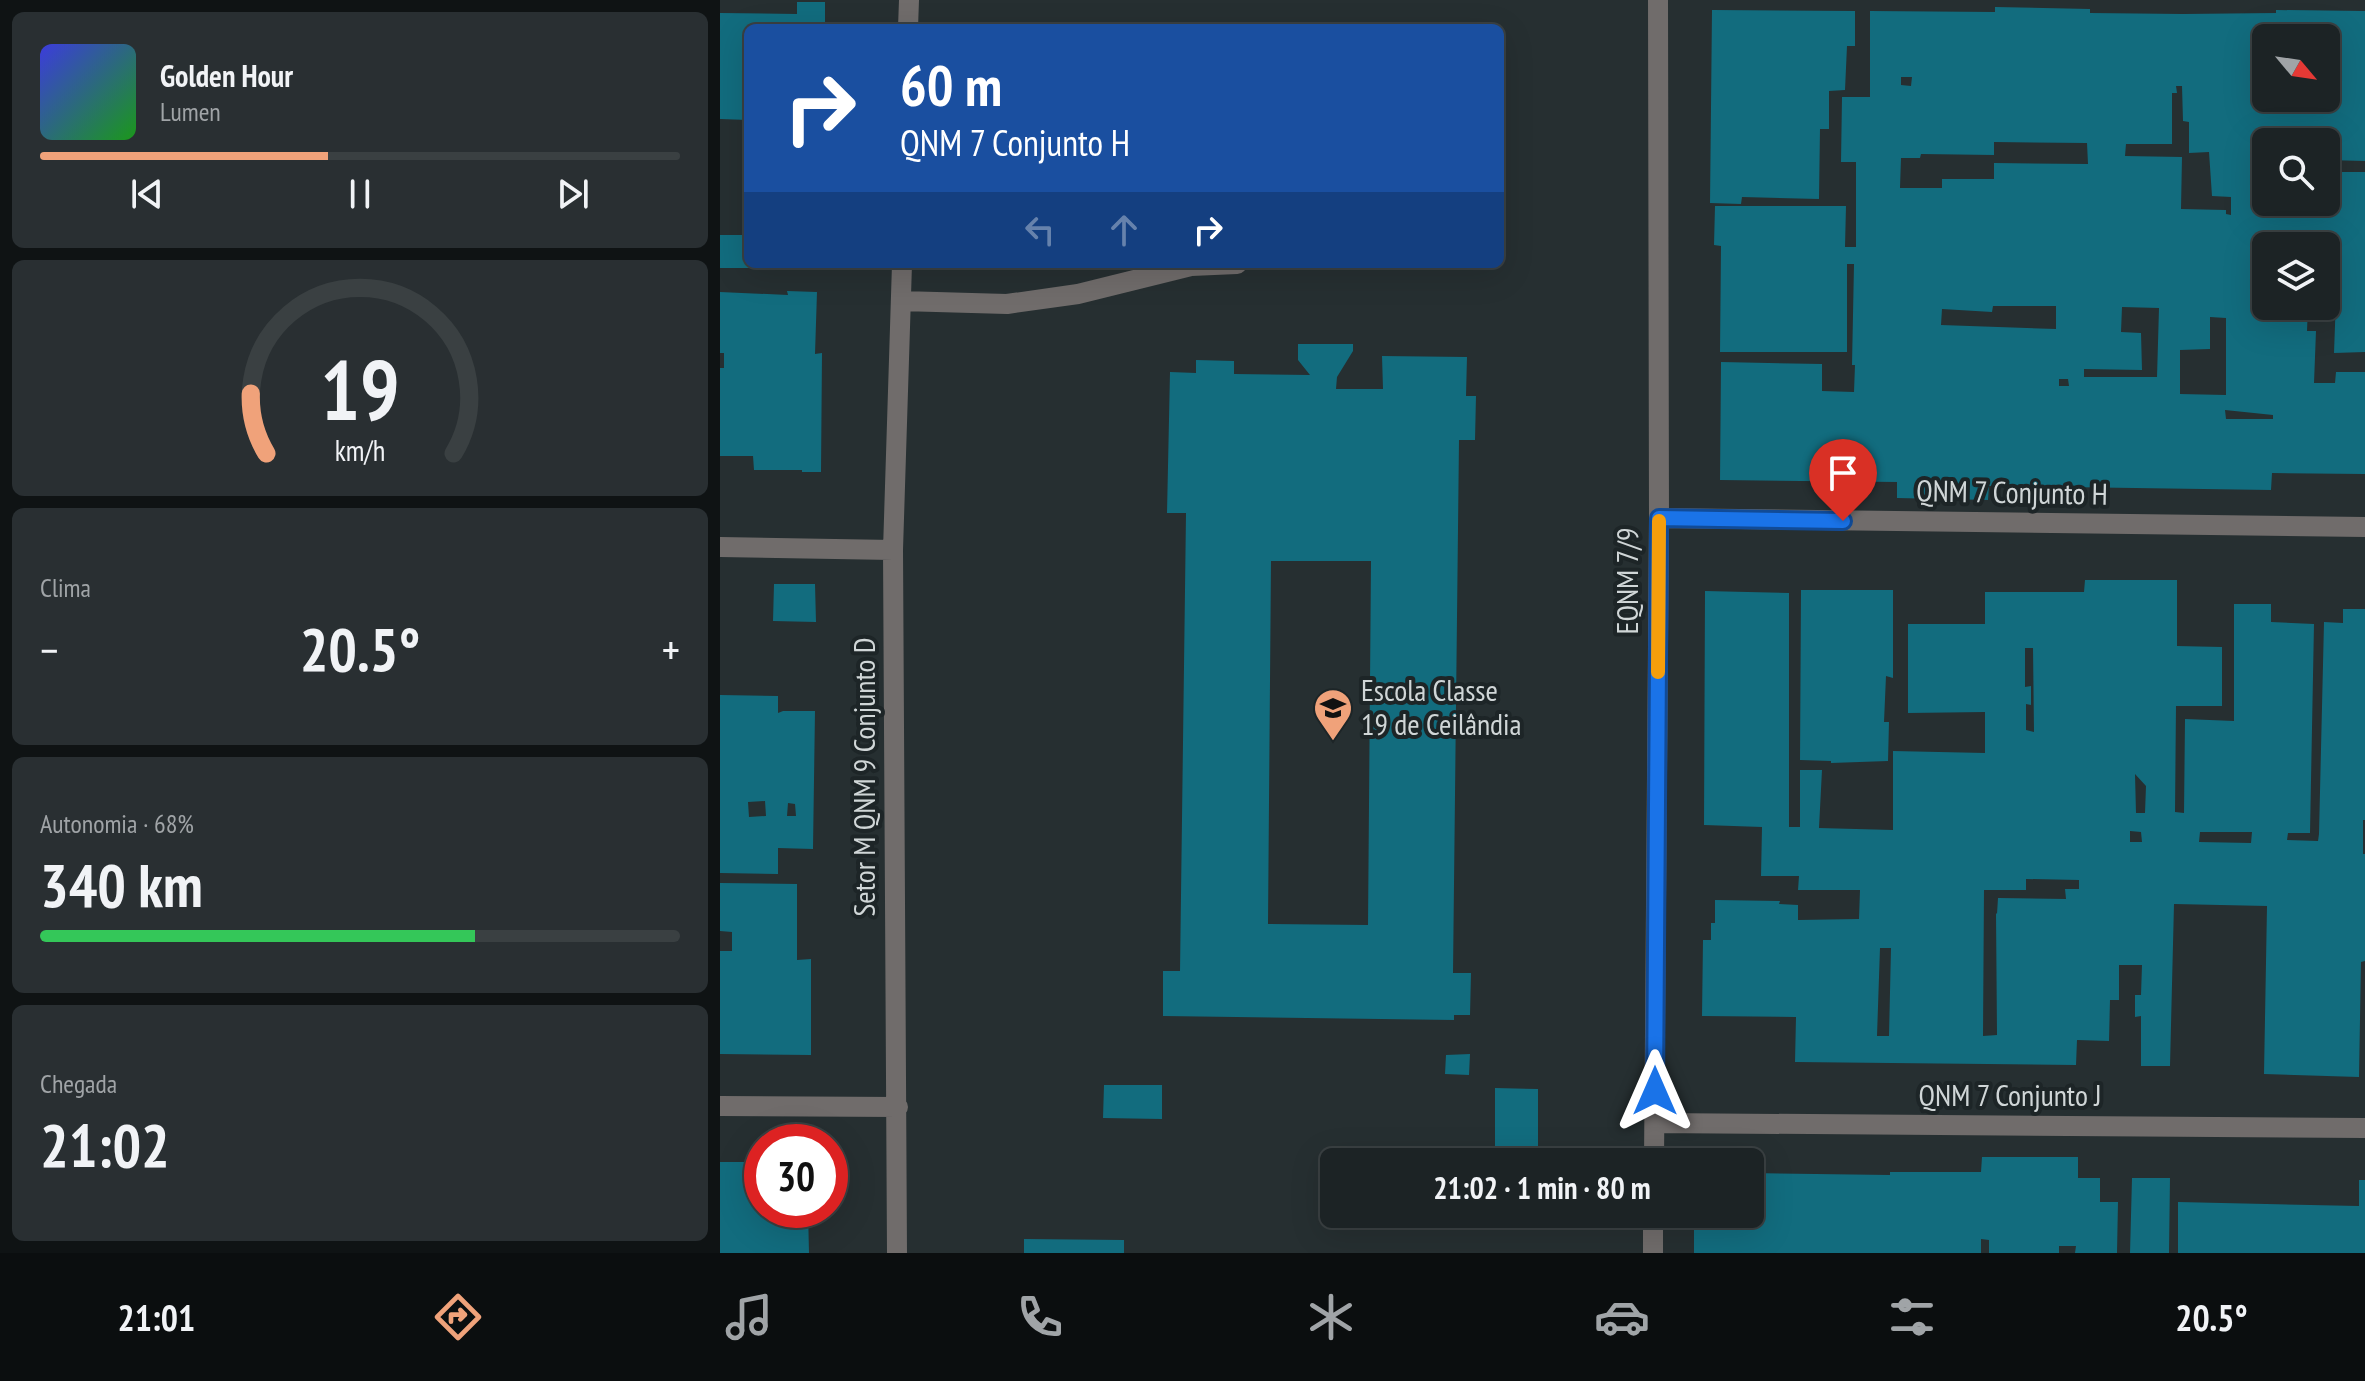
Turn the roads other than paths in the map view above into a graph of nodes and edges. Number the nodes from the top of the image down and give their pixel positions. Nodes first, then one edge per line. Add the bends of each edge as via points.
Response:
1 (909, 0) edge
2 (1658, 0) edge
3 (908, 24) edge
4 (902, 268) edge
5 (1183, 268) edge
6 (901, 301) junction
7 (1659, 518) junction
8 (2365, 527) edge
9 (720, 547) edge
10 (893, 550) junction
11 (720, 1106) edge
12 (898, 1107) junction
13 (1655, 1123) junction
14 (2365, 1128) edge
15 (1654, 1148) edge
16 (1653, 1228) edge
17 (897, 1253) edge
18 (1653, 1253) edge

1 - 3 street
2 - 7 street, EQNM 7/9
4 - 6 street, Setor M QNM 9 Conjunto D
5 - 6 street via 1078,294 1007,304
6 - 10 street, Setor M QNM 9 Conjunto D
7 - 8 street, QNM 7 Conjunto H
7 - 13 street, EQNM 7/9
9 - 10 street
10 - 12 street, Setor M QNM 9 Conjunto D
11 - 12 street
12 - 17 street, Setor M QNM 9 Conjunto D
13 - 14 street, QNM 7 Conjunto J
13 - 15 street, EQNM 7/9
16 - 18 street

